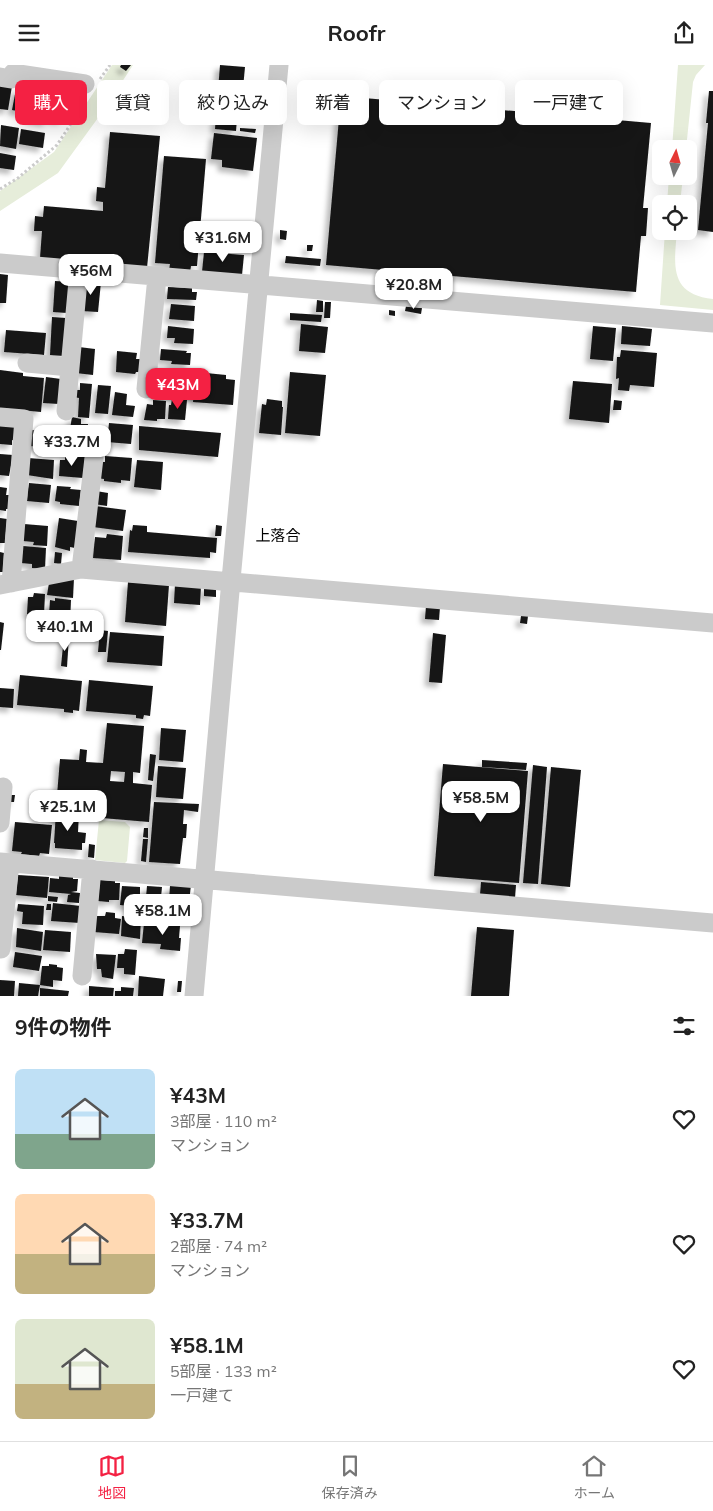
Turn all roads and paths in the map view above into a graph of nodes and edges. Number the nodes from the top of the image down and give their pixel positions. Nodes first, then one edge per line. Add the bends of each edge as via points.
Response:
1 (110, 65) edge
2 (279, 65) edge
3 (66, 73) edge
4 (0, 77) edge
5 (91, 87) junction
6 (0, 189) edge
7 (0, 263) edge
8 (79, 270) junction
9 (157, 277) junction
10 (258, 285) junction
11 (713, 323) edge
12 (27, 363) dead end
13 (70, 367) junction
14 (146, 389) dead end
15 (66, 411) dead end
16 (0, 417) edge
17 (94, 458) dead end
18 (81, 569) junction
19 (231, 580) junction
20 (6, 584) edge
21 (713, 623) edge
22 (3, 787) dead end
23 (0, 823) edge
24 (5, 863) edge
25 (92, 869) junction
26 (204, 879) junction
27 (713, 923) edge
28 (1, 949) edge
29 (79, 965) dead end
30 (194, 996) edge

1 - 5 path
2 - 10 street
3 - 4 street via 13,73 10,79
3 - 5 street
5 - 6 path via 57,145
7 - 8 street
8 - 9 street
8 - 13 street
9 - 10 street
9 - 14 street
10 - 11 street
10 - 19 street
12 - 13 street
13 - 15 street
16 - 20 street via 24,419
17 - 18 street
18 - 19 street
18 - 20 street
19 - 21 street
19 - 26 street
22 - 23 street
24 - 25 street
24 - 28 street
25 - 26 street
25 - 29 street
26 - 27 street
26 - 30 street

